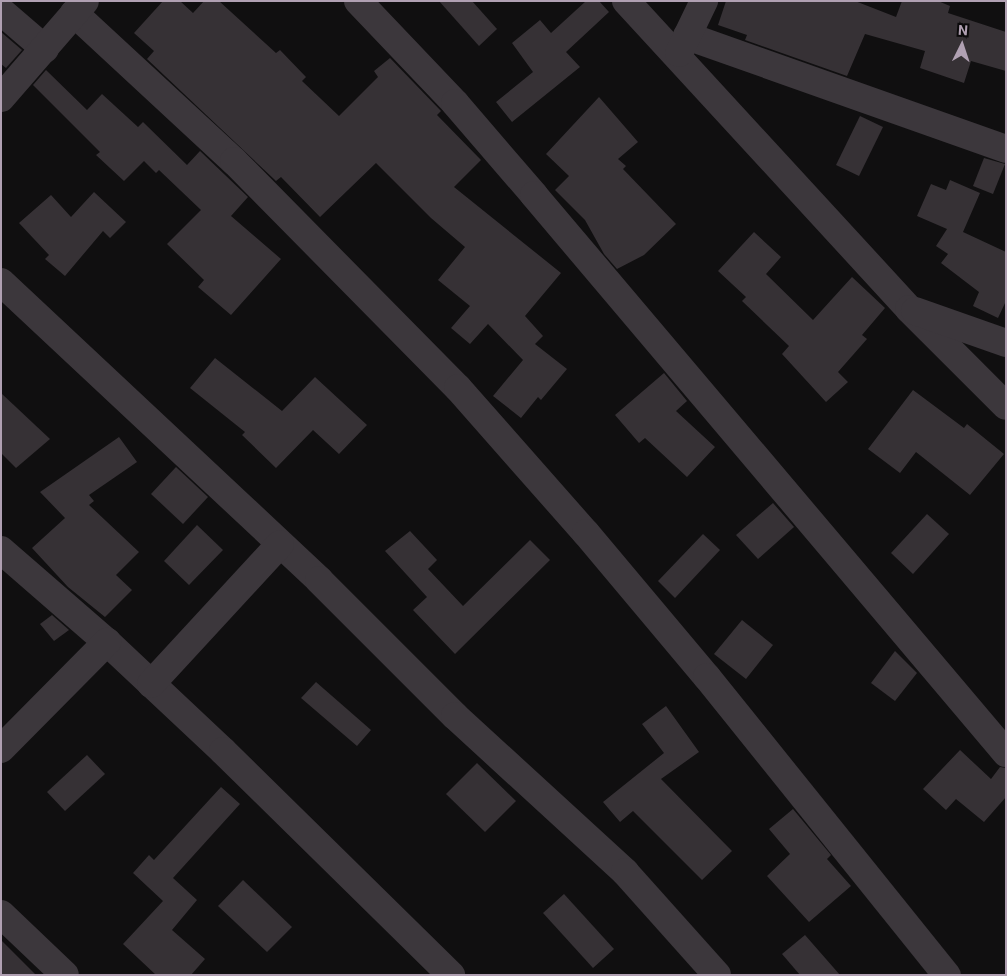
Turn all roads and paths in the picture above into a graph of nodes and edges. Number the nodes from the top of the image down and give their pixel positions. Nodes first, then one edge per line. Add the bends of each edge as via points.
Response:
1 (358, 1) edge
2 (626, 1) edge
3 (704, 1) edge
4 (80, 7) edge
5 (1, 11) edge
6 (682, 46) junction
7 (45, 49) junction
8 (1, 98) edge
9 (1006, 149) edge
10 (1, 282) edge
11 (909, 309) junction
12 (1006, 343) edge
13 (1006, 406) edge
14 (280, 544) junction
15 (1, 550) edge
16 (107, 642) junction
17 (151, 684) junction
18 (1, 749) edge
19 (1006, 752) edge
20 (1, 914) edge
21 (65, 975) edge
22 (451, 975) edge
23 (717, 975) edge
24 (947, 975) edge

1 - 19 street via 455,103
2 - 6 street
3 - 6 street
4 - 7 street
4 - 24 street via 458,388 700,670
5 - 7 street
6 - 9 street
6 - 11 street
7 - 8 street
10 - 14 street
11 - 12 street
11 - 13 street
14 - 17 street
14 - 23 street via 455,716 625,872
15 - 16 street
16 - 17 street
16 - 18 street
17 - 22 street
20 - 21 street

